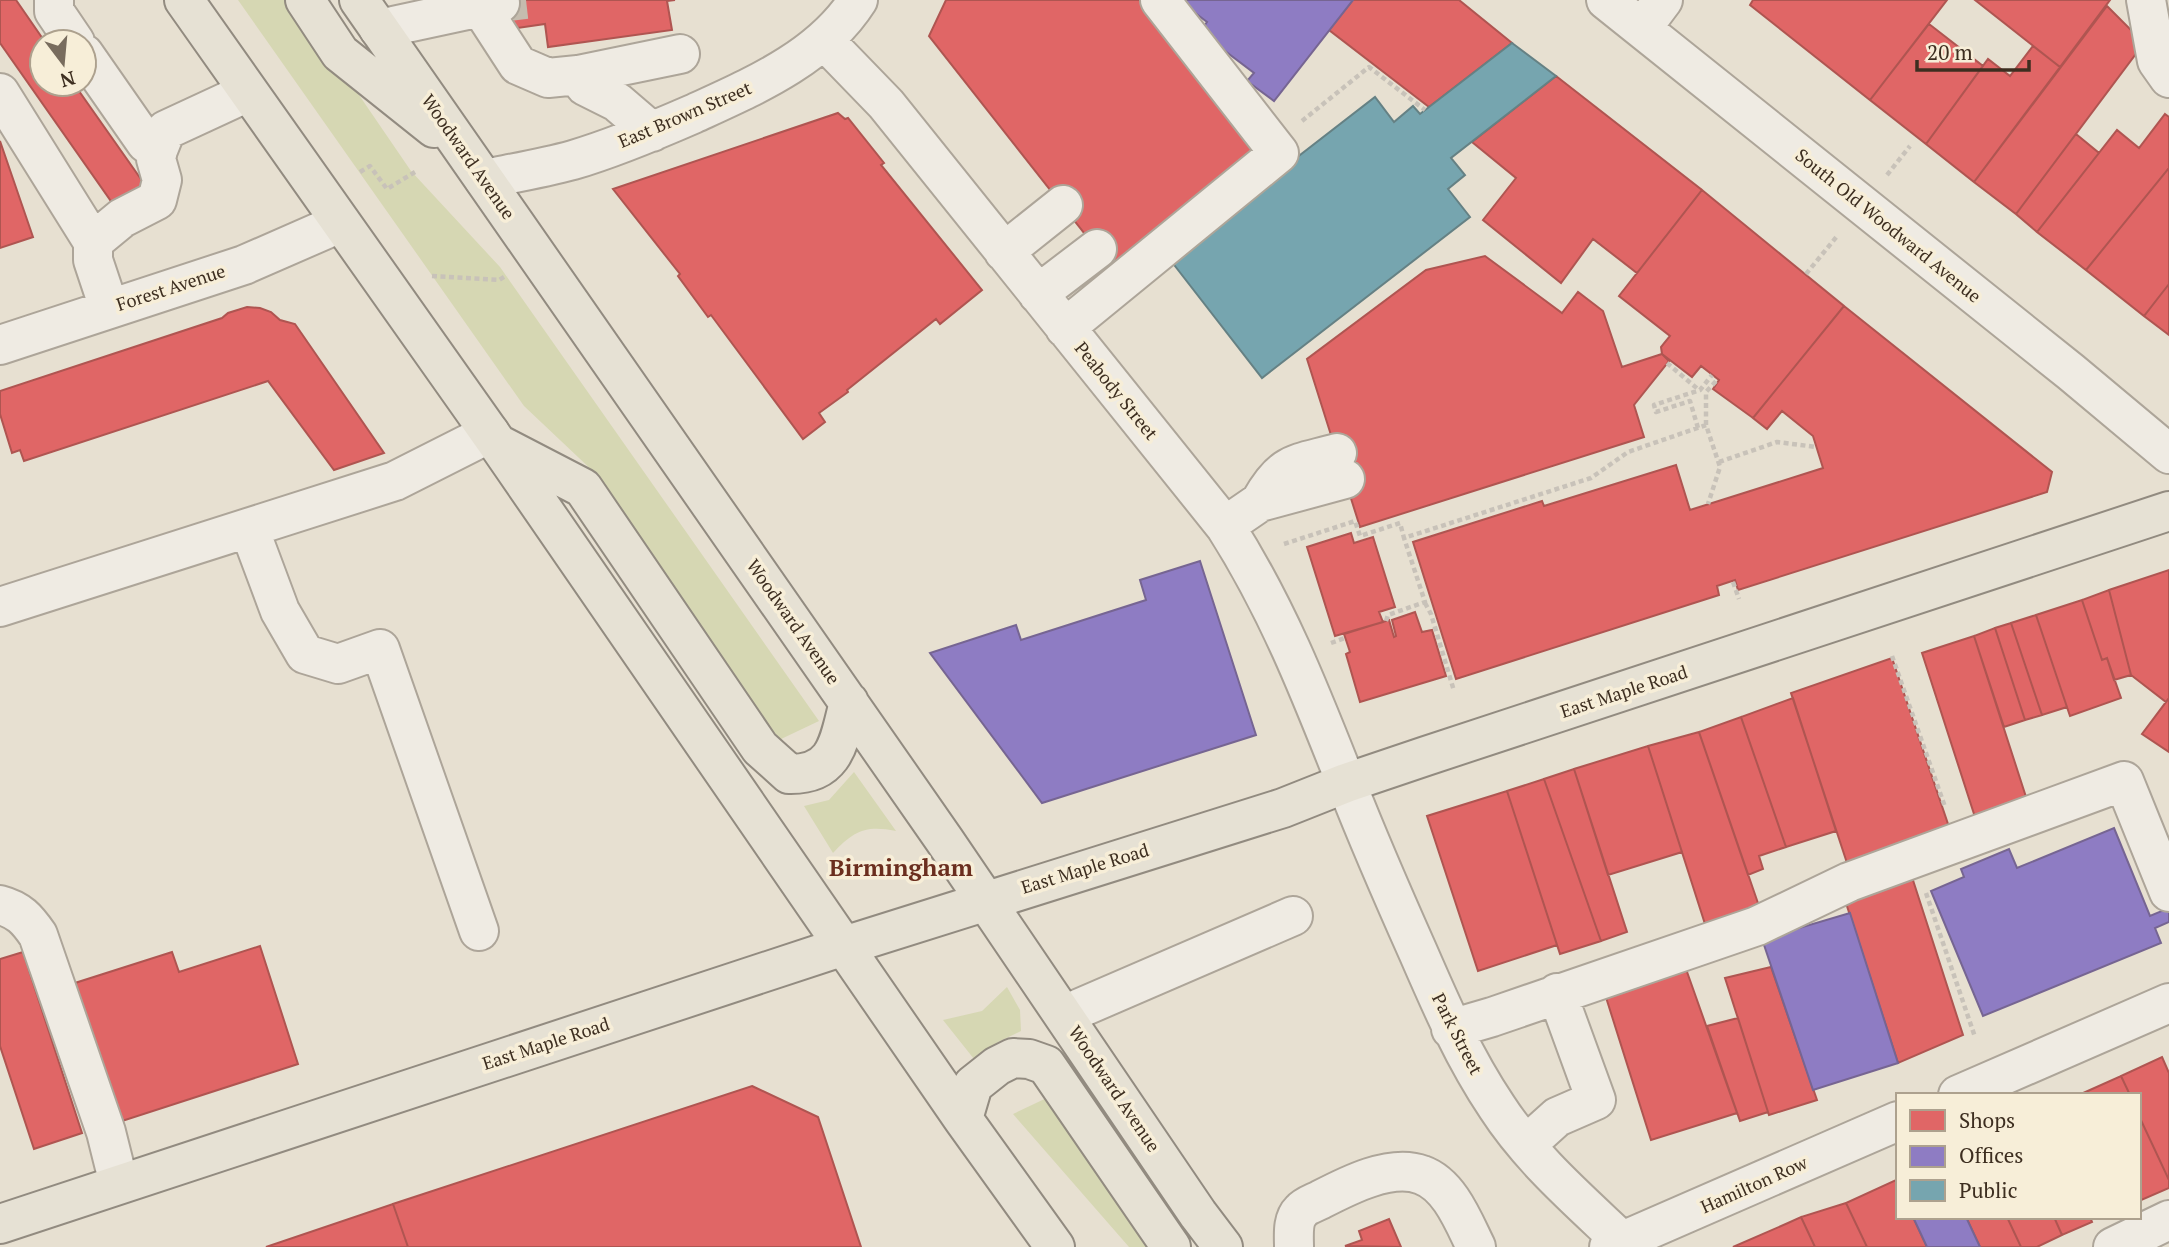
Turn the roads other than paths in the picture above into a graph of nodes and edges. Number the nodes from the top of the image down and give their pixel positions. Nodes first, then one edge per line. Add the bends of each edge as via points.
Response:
1 (54, 0) edge
2 (184, 0) edge
3 (305, 0) edge
4 (858, 0) edge
5 (1160, 0) edge
6 (1606, 0) edge
7 (2146, 0) edge
8 (487, 4) edge
9 (1653, 14) edge
10 (369, 15) edge
11 (66, 28) edge
12 (824, 40) junction
13 (680, 54) dead end
14 (98, 74) edge
15 (578, 75) junction
16 (2169, 78) edge
17 (248, 92) junction
18 (0, 93) edge
19 (652, 132) junction
20 (158, 150) junction
21 (475, 166) junction
22 (340, 223) junction
23 (93, 242) junction
24 (1021, 273) junction
25 (109, 308) junction
26 (1065, 328) junction
27 (0, 345) edge
28 (494, 438) junction
29 (2169, 454) edge
30 (1341, 466) dead end
31 (2169, 511) edge
32 (1224, 526) junction
33 (249, 528) junction
34 (0, 607) edge
35 (849, 702) junction
36 (1346, 783) junction
37 (2169, 892) edge
38 (986, 901) junction
39 (0, 905) edge
40 (1293, 916) dead end
41 (479, 931) dead end
42 (844, 946) junction
43 (1557, 993) junction
44 (2169, 1003) edge
45 (1064, 1015) junction
46 (1451, 1029) junction
47 (1963, 1093) edge
48 (963, 1119) junction
49 (1896, 1122) edge
50 (1526, 1145) junction
51 (119, 1184) junction
52 (2169, 1220) edge
53 (0, 1224) edge
54 (1620, 1245) edge
55 (1055, 1247) edge
56 (1171, 1247) edge
57 (1223, 1247) edge
58 (1294, 1247) edge
59 (1476, 1247) edge
60 (2113, 1247) edge

1 - 11 street via 54,11
2 - 17 main road
3 - 21 main road via 340,53
4 - 12 street, East Brown Street
5 - 26 street via 1279,152
6 - 9 street, South Old Woodward Avenue
7 - 16 street via 2157,61
8 - 10 street
8 - 15 street via 518,65 548,78
9 - 29 street, South Old Woodward Avenue
10 - 21 main road, Woodward Avenue
12 - 19 street, East Brown Street via 782,72
12 - 24 street, Peabody Street via 886,104
13 - 15 street
14 - 20 street via 146,143
15 - 19 street via 585,86 617,102
17 - 20 street via 166,130
17 - 22 main road
18 - 23 street
19 - 21 street, East Brown Street via 572,160
20 - 23 street via 162,180 157,200 122,218
21 - 35 main road, Woodward Avenue
22 - 25 street, Forest Avenue via 244,265
22 - 28 main road
23 - 25 street via 93,260
24 - 24 street via 1080,227
24 - 26 street, Peabody Street
25 - 27 street, Forest Avenue
26 - 32 street, Peabody Street
28 - 33 street via 395,481
28 - 35 main road via 583,488 760,748 789,774 809,774 826,763 838,746
28 - 42 main road
30 - 32 street via 1260,502
31 - 36 main road, East Maple Road
32 - 36 street, Peabody Street via 1251,566 1296,656
33 - 34 street
33 - 41 street via 280,611 305,654 338,664 380,649
35 - 38 main road, Woodward Avenue
36 - 38 main road, East Maple Road via 1283,808
36 - 46 street, Park Street
37 - 43 street via 2124,781 1849,882 1757,926
38 - 42 main road, East Maple Road
38 - 45 main road, Woodward Avenue
39 - 51 street via 26,918 38,935 106,1132
40 - 45 street
42 - 48 main road
42 - 51 main road, East Maple Road
43 - 46 street
43 - 50 street via 1596,1101 1558,1118
44 - 47 street
45 - 57 main road, Woodward Avenue
46 - 50 street, Park Street via 1499,1110
48 - 55 main road
48 - 56 main road via 973,1085 997,1066 1013,1058 1046,1065
49 - 54 street, Hamilton Row
50 - 54 street, Park Street
51 - 53 main road, East Maple Road
52 - 60 street
58 - 59 street via 1294,1226 1301,1211 1349,1185 1408,1171 1423,1175 1444,1192

